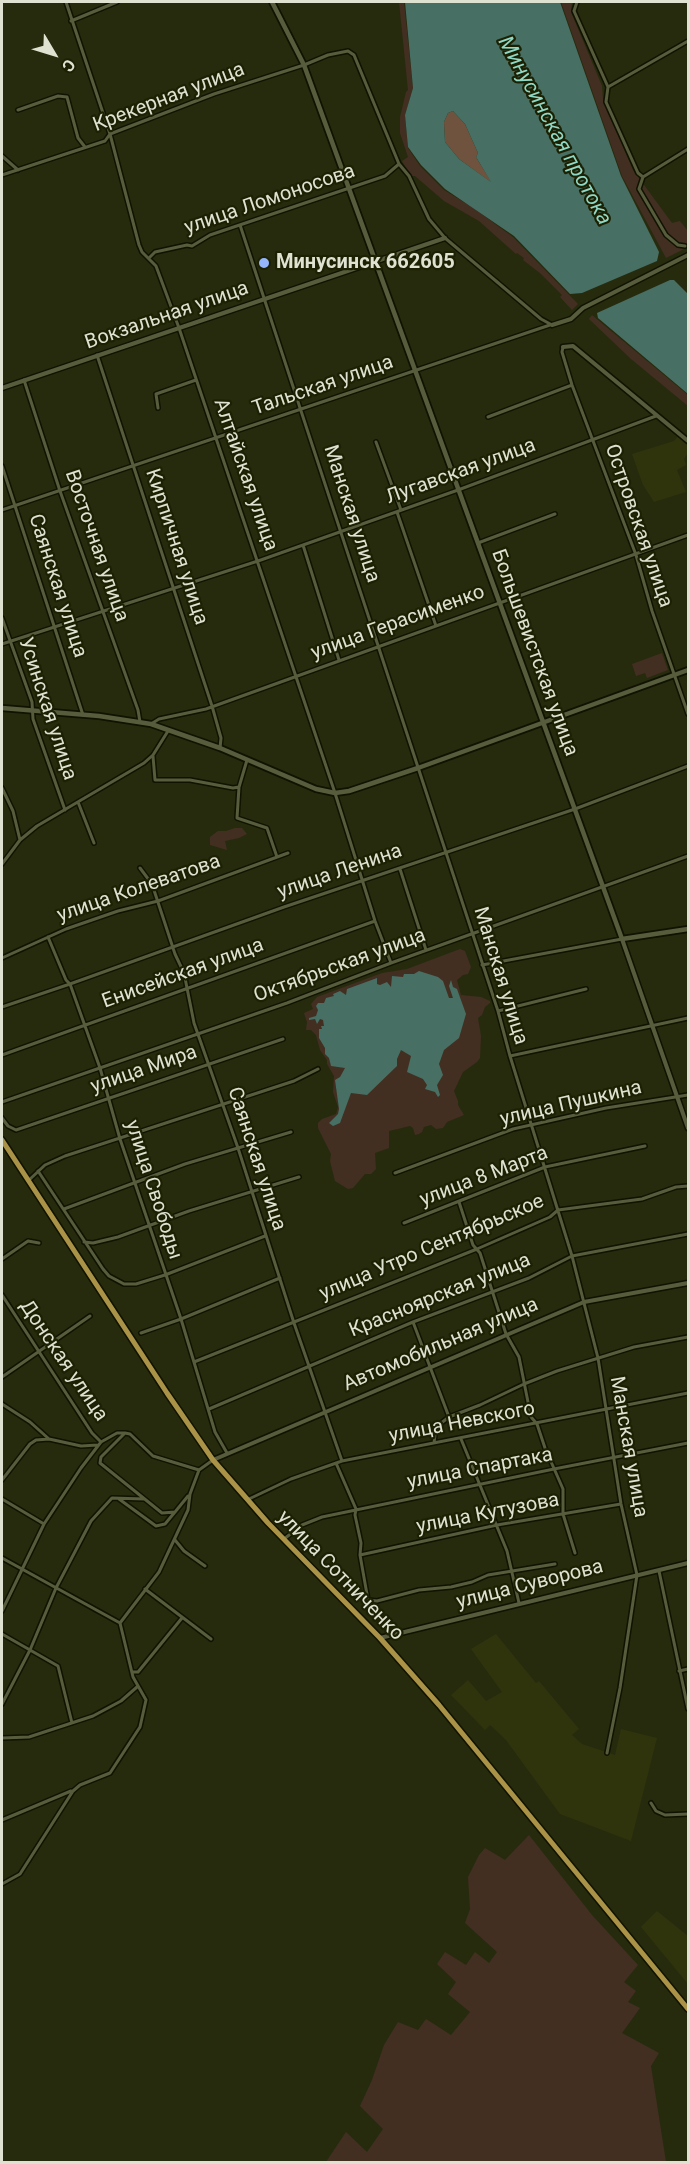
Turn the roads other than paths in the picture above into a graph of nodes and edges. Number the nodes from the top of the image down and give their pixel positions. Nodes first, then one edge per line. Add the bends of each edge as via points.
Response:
1 (66, 2) edge
2 (117, 2) edge
3 (272, 2) edge
4 (577, 2) edge
5 (71, 21) junction
6 (688, 40) edge
7 (304, 65) junction
8 (608, 87) junction
9 (18, 110) dead end
10 (110, 134) junction
11 (85, 147) junction
12 (688, 149) edge
13 (2, 156) edge
14 (399, 164) junction
15 (18, 170) junction
16 (2, 175) edge
17 (643, 177) junction
18 (349, 189) junction
19 (240, 225) junction
20 (445, 238) junction
21 (686, 246) dead end
22 (688, 255) edge
23 (149, 259) junction
24 (374, 261) junction
25 (264, 298) junction
26 (541, 319) junction
27 (552, 325) junction
28 (179, 328) junction
29 (540, 328) junction
30 (563, 347) joint
31 (98, 355) junction
32 (414, 370) junction
33 (24, 380) junction
34 (196, 380) junction
35 (572, 385) junction
36 (2, 388) edge
37 (158, 408) dead end
38 (301, 410) junction
39 (656, 416) junction
40 (488, 417) dead end
41 (217, 438) junction
42 (592, 439) junction
43 (688, 441) edge
44 (376, 442) dead end
45 (2, 466) edge
46 (133, 466) junction
47 (458, 490) junction
48 (60, 491) junction
49 (15, 505) junction
50 (2, 510) edge
51 (399, 511) junction
52 (555, 514) dead end
53 (341, 531) junction
54 (688, 535) edge
55 (478, 543) junction
56 (303, 544) junction
57 (636, 555) junction
58 (258, 561) junction
59 (174, 588) junction
60 (499, 603) junction
61 (102, 611) junction
62 (2, 618) edge
63 (436, 626) junction
64 (54, 627) junction
65 (10, 642) junction
66 (2, 644) edge
67 (379, 646) junction
68 (339, 660) junction
69 (688, 670) edge
70 (675, 674) junction
71 (296, 676) junction
72 (212, 706) junction
73 (2, 708) edge
74 (33, 711) junction
75 (688, 714) edge
76 (83, 715) junction
77 (140, 722) junction
78 (543, 723) junction
79 (151, 724) junction
80 (168, 729) junction
81 (220, 748) junction
82 (153, 755) junction
83 (247, 760) junction
84 (688, 766) edge
85 (418, 768) junction
86 (239, 787) junction
87 (2, 788) edge
88 (335, 794) junction
89 (78, 802) junction
90 (575, 809) junction
91 (64, 810) junction
92 (20, 840) junction
93 (94, 843) dead end
94 (445, 852) junction
95 (288, 853) dead end
96 (688, 856) edge
97 (277, 857) junction
98 (2, 864) edge
99 (140, 868) dead end
100 (400, 868) junction
101 (363, 881) junction
102 (602, 888) junction
103 (158, 901) junction
104 (375, 921) junction
105 (688, 929) edge
106 (472, 934) junction
107 (48, 937) junction
108 (622, 939) junction
109 (174, 947) junction
110 (426, 950) junction
111 (2, 958) edge
112 (391, 963) junction
113 (482, 965) junction
114 (70, 984) junction
115 (189, 988) junction
116 (586, 989) dead end
117 (2, 1007) edge
118 (498, 1011) junction
119 (688, 1018) edge
120 (652, 1024) junction
121 (85, 1025) junction
122 (199, 1033) junction
123 (283, 1039) dead end
124 (2, 1055) edge
125 (510, 1056) junction
126 (208, 1063) junction
127 (100, 1068) junction
128 (318, 1069) dead end
129 (688, 1095) edge
130 (108, 1097) junction
131 (678, 1097) junction
132 (2, 1102) edge
133 (223, 1104) junction
134 (2, 1118) edge
135 (531, 1125) junction
136 (688, 1128) edge
137 (291, 1132) dead end
138 (120, 1139) junction
139 (2, 1140) edge
140 (645, 1146) dead end
141 (238, 1148) junction
142 (545, 1167) junction
143 (38, 1171) junction
144 (395, 1173) dead end
145 (299, 1177) dead end
146 (28, 1181) junction
147 (134, 1184) junction
148 (688, 1186) edge
149 (252, 1192) junction
150 (459, 1202) junction
151 (64, 1209) junction
152 (558, 1210) junction
153 (404, 1223) dead end
154 (149, 1227) junction
155 (688, 1234) edge
156 (266, 1236) junction
157 (84, 1242) junction
158 (39, 1243) dead end
159 (477, 1250) junction
160 (572, 1256) junction
161 (2, 1259) edge
162 (165, 1275) junction
163 (280, 1278) junction
164 (688, 1283) edge
165 (493, 1291) junction
166 (2, 1295) edge
167 (584, 1302) junction
168 (90, 1316) dead end
169 (181, 1319) junction
170 (413, 1322) junction
171 (294, 1323) junction
172 (141, 1333) dead end
173 (506, 1334) junction
174 (688, 1337) edge
175 (39, 1352) junction
176 (598, 1358) junction
177 (194, 1362) junction
178 (310, 1367) junction
179 (428, 1367) junction
180 (2, 1377) edge
181 (524, 1384) junction
182 (688, 1393) edge
183 (2, 1404) edge
184 (209, 1409) junction
185 (325, 1410) junction
186 (605, 1410) junction
187 (449, 1417) junction
188 (537, 1424) junction
189 (125, 1433) junction
190 (49, 1439) junction
191 (461, 1440) junction
192 (99, 1443) junction
193 (434, 1443) junction
194 (688, 1443) edge
195 (227, 1453) junction
196 (614, 1458) junction
197 (213, 1460) junction
198 (342, 1461) junction
199 (336, 1463) junction
200 (554, 1469) junction
201 (199, 1470) junction
202 (2, 1480) edge
203 (478, 1484) junction
204 (190, 1494) junction
205 (117, 1498) junction
206 (2, 1499) edge
207 (144, 1500) junction
208 (247, 1501) junction
209 (621, 1504) junction
210 (356, 1509) junction
211 (175, 1512) junction
212 (563, 1514) junction
213 (44, 1524) junction
214 (497, 1525) junction
215 (284, 1539) junction
216 (174, 1540) junction
217 (575, 1554) dead end
218 (360, 1555) junction
219 (2, 1558) edge
220 (688, 1563) edge
221 (555, 1564) dead end
222 (205, 1566) dead end
223 (23, 1570) junction
224 (511, 1571) junction
225 (659, 1571) junction
226 (637, 1575) junction
227 (56, 1588) junction
228 (145, 1589) junction
229 (519, 1603) junction
230 (2, 1611) edge
231 (182, 1618) junction
232 (120, 1623) junction
233 (2, 1634) edge
234 (380, 1638) junction
235 (211, 1639) dead end
236 (30, 1650) junction
237 (688, 1669) edge
238 (132, 1671) junction
239 (679, 1671) junction
240 (137, 1687) junction
241 (2, 1704) edge
242 (688, 1708) edge
243 (72, 1723) junction
244 (2, 1738) edge
245 (607, 1753) dead end
246 (73, 1791) junction
247 (651, 1803) dead end
248 (688, 1814) edge
249 (2, 1820) edge
250 (2, 1884) edge
251 (688, 2009) edge

1 - 5 street, Алтайская улица
2 - 5 street
3 - 7 main road, Большевистская улица
4 - 8 street via 574,11
5 - 10 street, Алтайская улица
6 - 8 street
7 - 10 street, Крекерная улица
7 - 14 street, Крекерная улица via 328,55 348,51 354,55
7 - 18 main road, Большевистская улица
8 - 17 street via 606,102
9 - 11 street via 58,96 67,97 78,138
10 - 11 street, Крекерная улица via 105,141
10 - 23 street, Алтайская улица via 135,233
11 - 15 street, Крекерная улица
12 - 17 street
13 - 15 street
14 - 18 street, улица Ломоносова via 385,176
14 - 20 street via 410,176 429,219
15 - 16 street, Крекерная улица
17 - 21 street via 639,189 661,227 678,245
18 - 19 street, улица Ломоносова
18 - 24 main road, Большевистская улица
19 - 23 street, улица Ломоносова via 192,246 155,252
19 - 25 street, Манская улица
20 - 24 street, Вокзальная улица
20 - 26 street
22 - 27 street via 583,308 571,319
23 - 28 street, Алтайская улица via 156,266
24 - 25 street, Вокзальная улица
24 - 32 main road, Большевистская улица
25 - 28 street, Вокзальная улица
25 - 38 street, Манская улица
26 - 27 street
26 - 29 street
27 - 29 street, Тальская улица
28 - 31 street, Вокзальная улица
28 - 34 street, Алтайская улица
29 - 32 street, Тальская улица
30 - 35 street, Островская улица
30 - 39 street via 573,346
31 - 33 street, Вокзальная улица
31 - 46 street, Кирпичная улица
32 - 38 street, Тальская улица
32 - 47 main road, Большевистская улица
33 - 36 street, Вокзальная улица
33 - 48 street, Восточная улица
34 - 37 street via 156,394
34 - 41 street, Алтайская улица
35 - 40 street
35 - 42 street, Островская улица
38 - 41 street, Тальская улица
38 - 53 street, Манская улица
39 - 42 street, Лугавская улица
39 - 43 street
41 - 46 street, Тальская улица
41 - 58 street, Алтайская улица
42 - 47 street, Лугавская улица
42 - 57 street, Островская улица
44 - 51 street
45 - 49 street, Саянская улица
46 - 48 street, Тальская улица
46 - 59 street, Кирпичная улица
47 - 51 street, Лугавская улица
47 - 55 main road, Большевистская улица
48 - 49 street, Тальская улица
48 - 61 street, Восточная улица
49 - 50 street, Тальская улица
49 - 64 street, Саянская улица
51 - 53 street, Лугавская улица
51 - 63 street
52 - 55 street
53 - 56 street, Лугавская улица
53 - 67 street, Манская улица
54 - 57 street, улица Герасименко
55 - 60 main road, Большевистская улица
56 - 58 street, Лугавская улица
56 - 68 street
57 - 60 street, улица Герасименко
57 - 70 street, Островская улица
58 - 59 street, Лугавская улица
58 - 71 street, Алтайская улица
59 - 61 street, Лугавская улица
59 - 72 street, Кирпичная улица
60 - 63 street, улица Герасименко
60 - 78 main road, Большевистская улица
61 - 64 street, Лугавская улица
61 - 77 street, Восточная улица
62 - 65 street, Усинская улица
63 - 67 street, улица Герасименко
64 - 65 street, Лугавская улица
64 - 76 street, Саянская улица
65 - 66 street, Лугавская улица
65 - 74 street, Усинская улица
67 - 68 street, улица Герасименко
67 - 85 street, Манская улица
68 - 71 street, улица Герасименко
69 - 70 main road
70 - 75 street, Островская улица
70 - 78 main road
71 - 72 street, улица Герасименко
71 - 88 street, Алтайская улица
72 - 79 street, улица Герасименко
72 - 81 street, Кирпичная улица
73 - 74 main road
74 - 76 main road
74 - 91 street, Усинская улица
76 - 77 main road
77 - 79 main road
78 - 85 main road
78 - 90 main road, Большевистская улица
79 - 80 main road
80 - 81 main road
80 - 82 street
81 - 83 main road
82 - 86 street via 155,780
82 - 89 street
83 - 86 street
83 - 88 main road
84 - 90 street, улица Ленина
85 - 88 main road
85 - 94 street, Манская улица
86 - 97 street via 237,818 267,828
87 - 92 street
88 - 101 street, Алтайская улица
89 - 91 street
89 - 93 street
90 - 94 street, улица Ленина
90 - 102 main road, Большевистская улица
91 - 92 street
92 - 98 street
94 - 100 street, улица Ленина
94 - 106 street, Манская улица
95 - 97 street, улица Колеватова
96 - 102 street, Октябрьская улица
97 - 103 street, улица Колеватова
99 - 103 street, Саянская улица
100 - 101 street, улица Ленина
100 - 110 street
101 - 104 street, Алтайская улица
101 - 109 street, улица Ленина
102 - 106 street, Октябрьская улица
102 - 108 main road, Большевистская улица
103 - 107 street, улица Колеватова
103 - 109 street, Саянская улица
104 - 112 street, Алтайская улица
104 - 115 street, Енисейская улица
105 - 108 main road
106 - 110 street, Октябрьская улица
106 - 113 street, Манская улица
107 - 111 street, улица Колеватова
107 - 114 street, улица Свободы
108 - 113 street
108 - 120 street, Большевистская улица
109 - 114 street, улица Ленина
109 - 115 street, Саянская улица
110 - 112 street, Октябрьская улица
112 - 122 street, Октябрьская улица
113 - 118 street, Манская улица
114 - 117 street, улица Ленина
114 - 121 street, улица Свободы
115 - 121 street, Енисейская улица
115 - 122 street, Саянская улица
116 - 118 street
118 - 125 street, Манская улица
119 - 120 street
120 - 125 street
120 - 131 street, Большевистская улица
121 - 124 street, Енисейская улица
121 - 127 street, улица Свободы
122 - 126 street, Саянская улица
122 - 127 street, Октябрьская улица
123 - 126 street, улица Мира
125 - 135 street, Манская улица
126 - 130 street, улица Мира
126 - 133 street, Саянская улица
127 - 130 street, улица Свободы
127 - 132 street, Октябрьская улица
128 - 133 street
129 - 131 street, улица Пушкина
130 - 134 street, улица Мира via 16,1130
130 - 138 street, улица Свободы
131 - 135 street, улица Пушкина
131 - 136 street, Большевистская улица
133 - 138 street
133 - 141 street, Саянская улица
135 - 142 street, Манская улица
135 - 144 street, улица Пушкина
137 - 141 street
138 - 143 street via 64,1156
138 - 147 street, улица Свободы
139 - 146 main road, улица Сотниченко
140 - 142 street, улица 8 Марта
141 - 147 street
141 - 149 street, Саянская улица
142 - 150 street, улица 8 Марта
142 - 152 street, Манская улица
143 - 146 street
143 - 151 street
145 - 149 street
146 - 197 main road, улица Сотниченко
147 - 151 street
147 - 154 street, улица Свободы
148 - 152 street, улица Утро Сентябрьское via 642,1199
149 - 154 street
149 - 156 street, Саянская улица
150 - 153 street, улица 8 Марта
150 - 159 street
151 - 157 street
152 - 159 street, улица Утро Сентябрьское
152 - 160 street, Манская улица
154 - 157 street
154 - 162 street, улица Свободы
155 - 160 street, Красноярская улица
156 - 162 street
156 - 163 street, Саянская улица
157 - 162 street via 116,1281 136,1284
158 - 161 street via 28,1241
159 - 165 street
159 - 171 street, улица Утро Сентябрьское
160 - 165 street, Красноярская улица
160 - 167 street, Манская улица
162 - 169 street, улица Свободы
163 - 169 street
163 - 171 street, Саянская улица
164 - 167 street, Автомобильная улица
165 - 170 street, Красноярская улица
165 - 173 street
166 - 175 street, Донская улица
167 - 173 street, Автомобильная улица
167 - 176 street, Манская улица
168 - 175 street
169 - 172 street
169 - 177 street, улица Свободы
170 - 178 street, Красноярская улица
170 - 179 street
171 - 177 street, улица Утро Сентябрьское
171 - 178 street, Саянская улица
173 - 179 street, Автомобильная улица
173 - 181 street via 519,1357
174 - 176 street
175 - 180 street
175 - 192 street, Донская улица
176 - 181 street
176 - 186 street, Манская улица
177 - 184 street, улица Свободы
178 - 184 street, Красноярская улица
178 - 185 street, Саянская улица
179 - 185 street, Автомобильная улица
179 - 187 street
181 - 187 street
181 - 188 street via 531,1417
182 - 186 street, улица Невского
183 - 190 street
184 - 195 street, улица Свободы via 215,1432
185 - 195 street, Автомобильная улица
185 - 198 street, Саянская улица
186 - 188 street, улица Невского
186 - 196 street, Манская улица
187 - 193 street via 436,1427
188 - 191 street, улица Невского
188 - 200 street
189 - 192 street
189 - 201 street via 153,1456
189 - 207 street via 101,1457 100,1463
190 - 192 street via 81,1446
190 - 202 street via 30,1444
191 - 193 street, улица Невского
191 - 203 street
192 - 213 street
193 - 198 street, улица Невского
194 - 196 street, улица Спартака
195 - 197 street, Автомобильная улица
196 - 200 street, улица Спартака
196 - 209 street, Манская улица
197 - 201 street
197 - 208 main road, улица Сотниченко
198 - 199 street, улица Невского
199 - 208 street, улица Невского
199 - 210 street
200 - 203 street, улица Спартака
200 - 212 street via 563,1489
201 - 204 street
203 - 210 street, улица Спартака
203 - 214 street
204 - 211 street
204 - 216 street via 188,1510
205 - 207 street
205 - 211 street via 156,1526 165,1524
205 - 227 street via 112,1498 91,1521
206 - 213 street
207 - 211 street via 162,1513
208 - 215 main road, улица Сотниченко
209 - 212 street, улица Кутузова
209 - 226 street, Манская улица
210 - 215 street, улица Спартака via 302,1525
210 - 218 street
212 - 214 street, улица Кутузова
212 - 217 street
213 - 223 street
214 - 218 street, улица Кутузова
214 - 224 street
215 - 234 main road, улица Сотниченко
216 - 222 street
216 - 228 street via 159,1572
218 - 224 street via 368,1600 451,1587
219 - 223 street
220 - 225 street, улица Суворова
221 - 224 street
223 - 227 street
223 - 230 street
224 - 229 street
225 - 226 street, улица Суворова
225 - 239 street
226 - 229 street, улица Суворова
226 - 245 street, Манская улица
227 - 232 street
227 - 236 street
228 - 231 street
228 - 232 street
229 - 234 street, улица Суворова
231 - 235 street
231 - 238 street via 138,1672
232 - 238 street
233 - 236 street
234 - 251 main road, улица Сотниченко
236 - 241 street
236 - 243 street via 58,1666
237 - 239 street
238 - 240 street
239 - 242 street
240 - 243 street via 121,1701
240 - 246 street via 146,1700 134,1739 110,1773
243 - 244 street via 29,1737
246 - 249 street
246 - 250 street via 20,1874
247 - 248 street via 656,1811 666,1815

